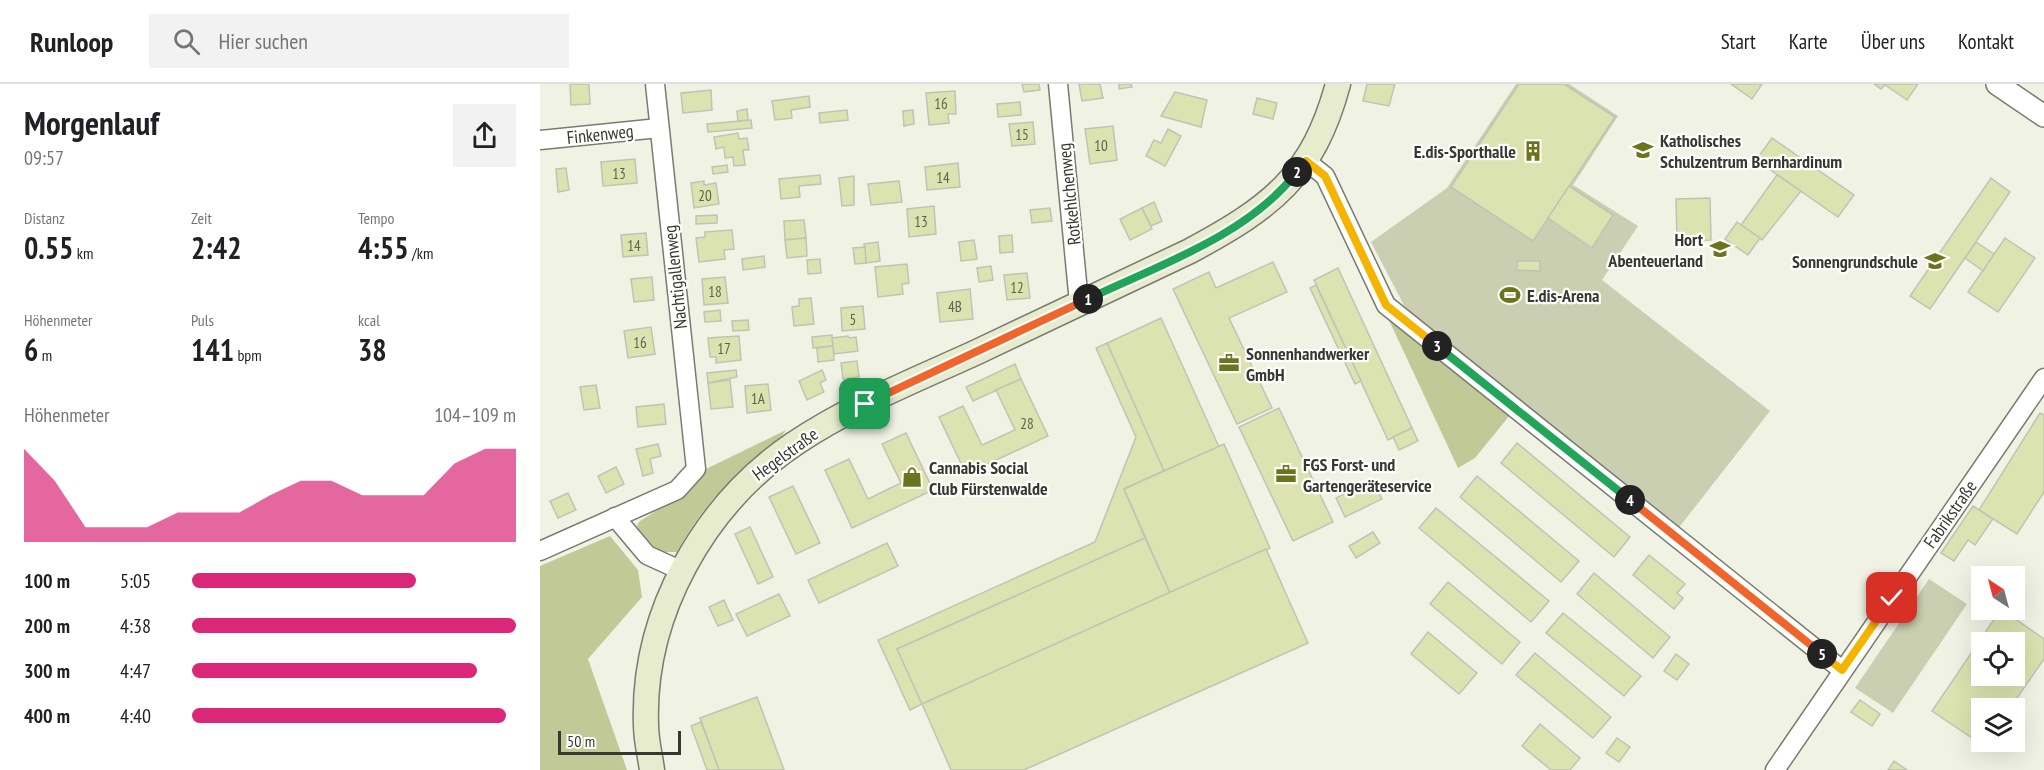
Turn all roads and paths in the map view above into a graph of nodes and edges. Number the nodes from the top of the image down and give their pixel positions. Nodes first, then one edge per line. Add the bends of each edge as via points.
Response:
1 (655, 84) edge
2 (1058, 84) edge
3 (1338, 84) edge
4 (1997, 84) edge
5 (2044, 116) edge
6 (659, 128) junction
7 (540, 140) edge
8 (1306, 161) junction
9 (1079, 303) junction
10 (2044, 378) edge
11 (615, 517) junction
12 (540, 551) edge
13 (681, 571) junction
14 (1842, 670) junction
15 (652, 770) edge
16 (1775, 770) edge

1 - 6 street, Nachtigallenweg
2 - 9 street, Rotkehlchenweg
3 - 8 main road, Hegelstraße via 1328,121
4 - 5 street
6 - 7 street, Finkenweg
6 - 11 street, Nachtigallenweg via 696,469 677,490
8 - 9 main road, Hegelstraße via 1262,207 1238,225
8 - 14 street via 1325,176 1386,305
9 - 13 main road, Hegelstraße via 906,384 794,444 740,488
10 - 14 street, Fabrikstraße
11 - 12 street
11 - 13 street via 647,555
13 - 15 main road, Hegelstraße via 662,619 650,667 646,725
14 - 16 street, Fabrikstraße

